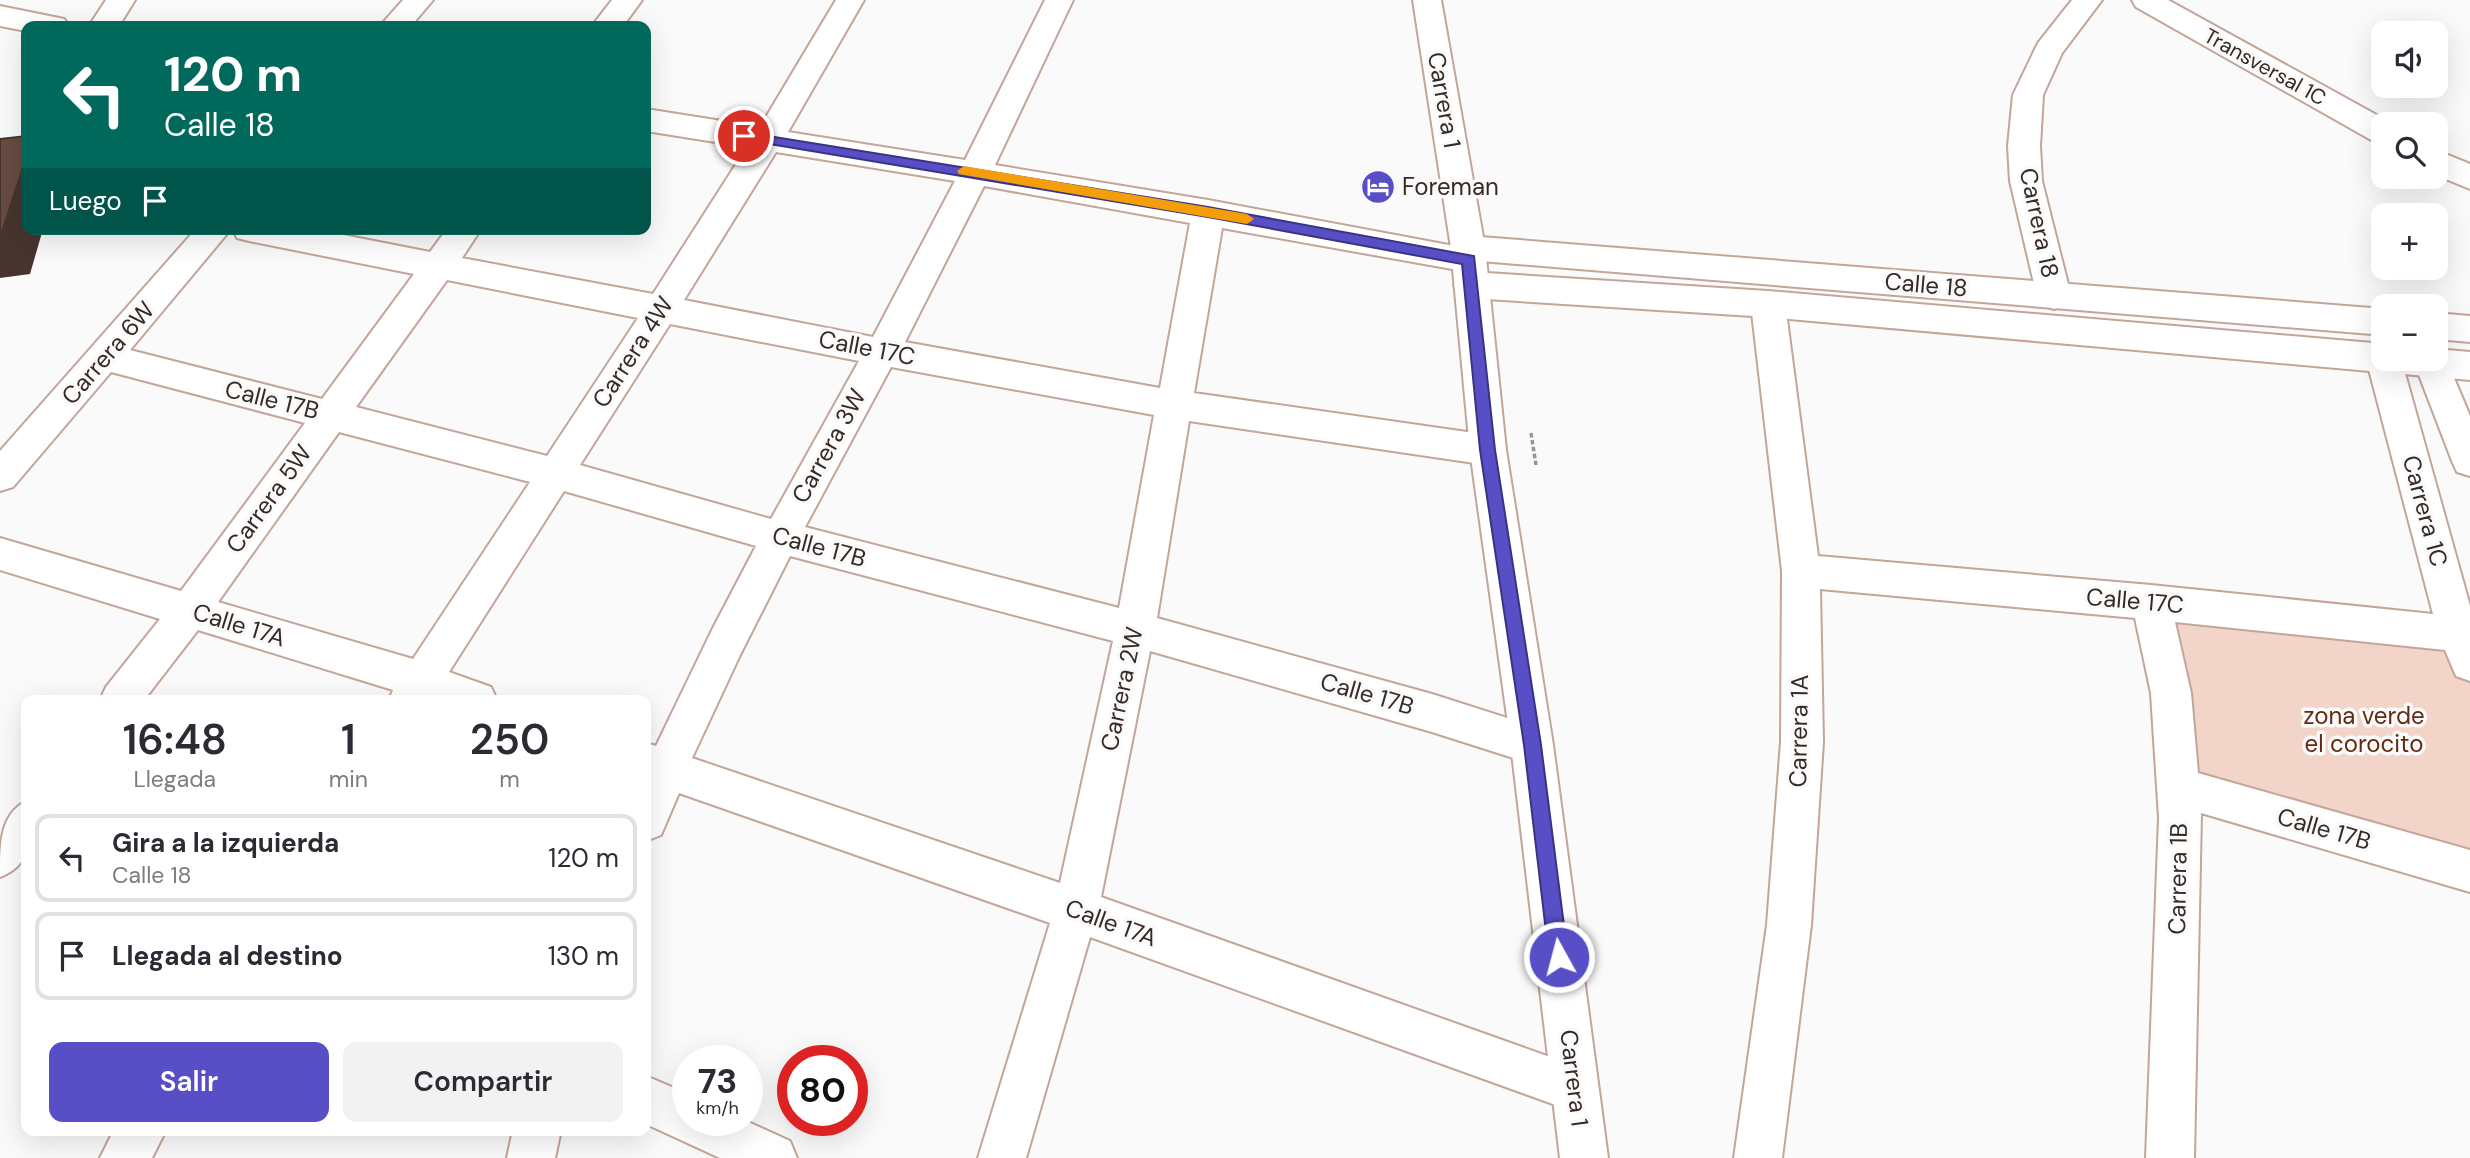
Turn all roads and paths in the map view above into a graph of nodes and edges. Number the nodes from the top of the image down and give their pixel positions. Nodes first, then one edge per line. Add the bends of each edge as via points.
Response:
1 (121, 0) edge
2 (419, 0) edge
3 (628, 0) edge
4 (850, 0) edge
5 (1059, 0) edge
6 (1427, 0) edge
7 (2088, 0) edge
8 (2146, 0) edge
9 (0, 16) edge
10 (27, 21) edge
11 (107, 21) edge
12 (400, 21) edge
13 (611, 21) edge
14 (651, 121) edge
15 (2371, 126) edge
16 (768, 140) junction
17 (2448, 167) edge
18 (976, 173) junction
19 (2470, 178) edge
20 (1208, 212) junction
21 (210, 235) edge
22 (282, 235) edge
23 (461, 235) edge
24 (442, 264) junction
25 (1469, 264) junction
26 (2054, 296) junction
27 (1768, 304) junction
28 (662, 308) junction
29 (2371, 321) edge
30 (2448, 327) edge
31 (2470, 329) edge
32 (882, 352) junction
33 (104, 357) junction
34 (2371, 358) edge
35 (2448, 364) edge
36 (2470, 366) edge
37 (2388, 371) edge
38 (2435, 371) edge
39 (1176, 405) junction
40 (329, 415) junction
41 (1488, 450) junction
42 (2470, 461) edge
43 (554, 473) junction
44 (0, 476) edge
45 (779, 537) junction
46 (0, 554) edge
47 (1801, 571) junction
48 (2151, 602) junction
49 (190, 610) junction
50 (1135, 629) junction
51 (2466, 644) edge
52 (415, 690) edge
53 (124, 695) edge
54 (446, 695) edge
55 (1532, 745) junction
56 (656, 765) edge
57 (2178, 787) junction
58 (651, 793) edge
59 (2470, 870) edge
60 (1076, 910) junction
61 (1575, 1089) junction
62 (651, 1101) edge
63 (672, 1111) edge
64 (138, 1136) edge
65 (536, 1136) edge
66 (726, 1136) edge
67 (124, 1158) edge
68 (531, 1158) edge
69 (773, 1158) edge
70 (1002, 1158) edge
71 (1584, 1158) edge
72 (1758, 1158) edge
73 (2170, 1158) edge

1 - 11 main road
2 - 12 main road
3 - 13 main road
4 - 16 main road, Carrera 4W
5 - 18 main road, Carrera 3W
6 - 25 main road, Carrera 1
7 - 26 main road, Carrera 18 via 2049,50 2028,95 2026,181
8 - 15 main road, Transversal 1C
9 - 10 main road
14 - 16 main road, Calle 18
16 - 18 main road, Calle 18
16 - 28 main road, Carrera 4W
17 - 19 main road
18 - 20 main road, Calle 18
18 - 32 main road, Carrera 3W
20 - 25 main road, Calle 18
20 - 39 main road, Carrera 2W
21 - 33 main road, Carrera 6W
22 - 24 main road, Calle 17C
23 - 24 main road, Carrera 5W
24 - 28 main road, Calle 17C
24 - 40 main road, Carrera 5W
25 - 26 main road, Calle 18
25 - 27 main road, Calle 18
25 - 41 main road, Carrera 1
26 - 29 main road, Calle 18
27 - 34 main road, Calle 18
27 - 47 main road, Carrera 1A
28 - 32 main road, Calle 17C
28 - 43 main road, Carrera 4W
30 - 31 main road
32 - 39 main road, Calle 17C
32 - 45 main road, Carrera 3W
33 - 40 main road, Calle 17B
33 - 44 main road, Carrera 6W
35 - 36 main road, Calle 18
37 - 51 main road, Carrera 1C
38 - 42 main road
39 - 41 main road, Calle 17C
39 - 50 main road, Carrera 2W
40 - 43 main road, Calle 17B
40 - 49 main road, Carrera 5W
41 - 55 main road, Carrera 1
43 - 45 main road, Calle 17B
43 - 52 main road, Carrera 4W
45 - 50 main road, Calle 17B
45 - 56 main road, Carrera 3W
46 - 49 main road, Calle 17A
47 - 48 main road, Calle 17C
47 - 72 main road, Carrera 1A via 1801,742 1789,925
48 - 51 main road, Calle 17C
48 - 57 main road, Carrera 1B via 2172,693
49 - 52 main road, Calle 17A
49 - 53 main road, Carrera 5W
50 - 55 main road, Calle 17B
50 - 60 main road, Carrera 2W
52 - 54 main road, Calle 17A
55 - 61 main road, Carrera 1
56 - 58 main road, Carrera 3W
56 - 60 main road, Calle 17A
57 - 59 main road, Calle 17B
57 - 73 main road, Carrera 1B
60 - 61 main road, Calle 17A
60 - 70 main road, Carrera 2W
61 - 71 main road, Carrera 1
62 - 63 main road
64 - 67 main road
65 - 68 main road
66 - 69 main road

